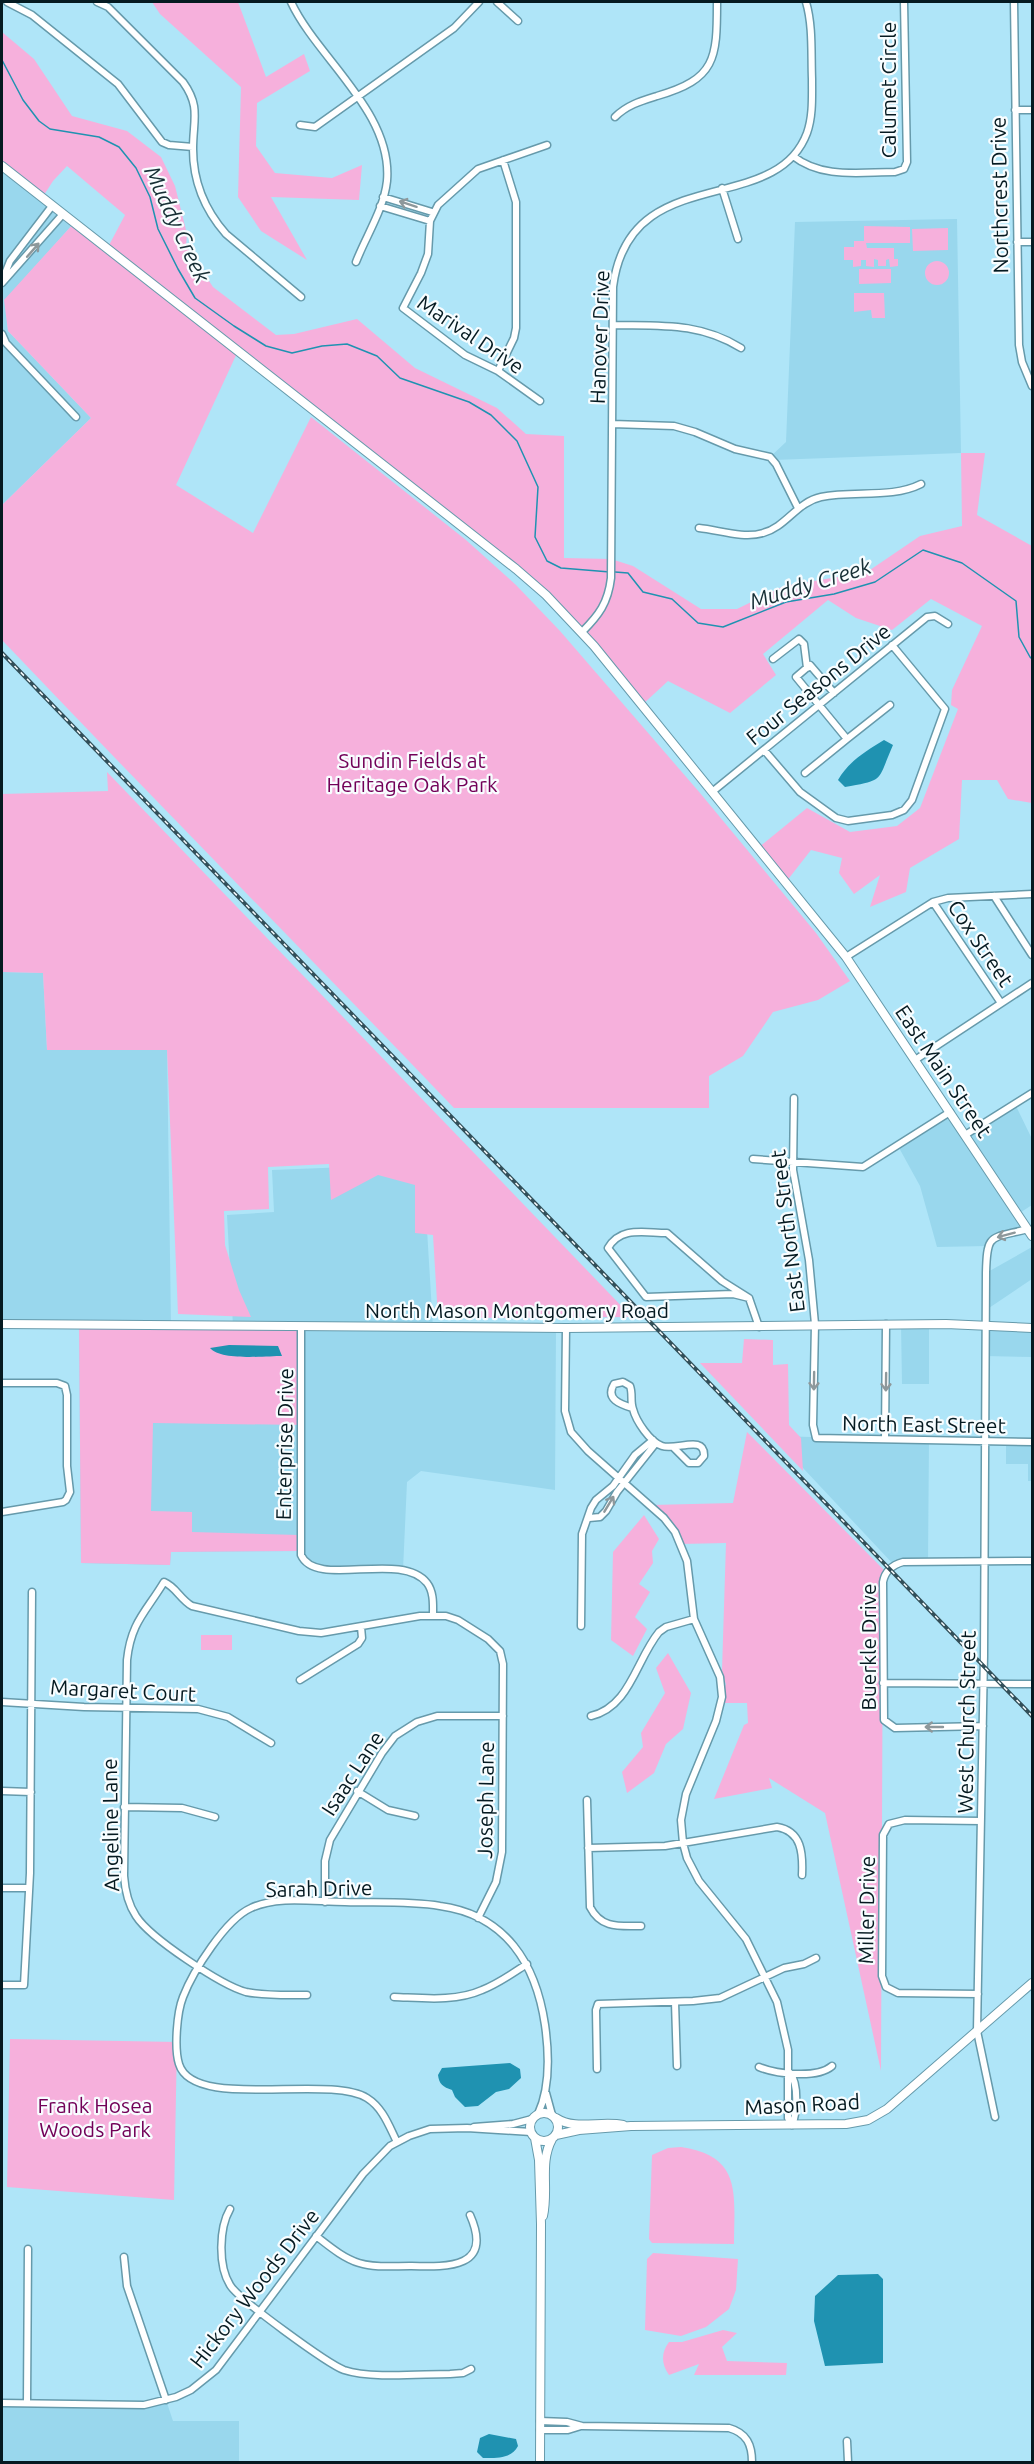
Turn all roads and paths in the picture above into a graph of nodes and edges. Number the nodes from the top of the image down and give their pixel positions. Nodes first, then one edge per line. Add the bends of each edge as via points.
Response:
1 (7, 2) edge
2 (97, 2) edge
3 (291, 2) edge
4 (479, 2) edge
5 (497, 2) edge
6 (717, 2) edge
7 (806, 2) edge
8 (904, 2) edge
9 (1014, 2) edge
10 (518, 21) dead end
11 (358, 97) junction
12 (1015, 110) junction
13 (1032, 110) edge
14 (615, 117) dead end
15 (300, 125) dead end
16 (547, 145) dead end
17 (193, 147) junction
18 (793, 156) junction
19 (503, 160) junction
20 (2, 166) edge
21 (722, 188) junction
22 (383, 196) junction
23 (52, 206) junction
24 (380, 206) junction
25 (432, 212) junction
26 (63, 214) junction
27 (430, 222) junction
28 (738, 239) dead end
29 (1017, 242) junction
30 (1032, 242) edge
31 (356, 262) dead end
32 (2, 282) edge
33 (302, 297) dead end
34 (613, 325) junction
35 (2, 334) edge
36 (741, 348) dead end
37 (498, 370) junction
38 (1032, 386) edge
39 (540, 401) dead end
40 (76, 417) dead end
41 (612, 424) junction
42 (921, 484) dead end
43 (798, 508) junction
44 (699, 528) dead end
45 (948, 624) dead end
46 (582, 632) junction
47 (892, 645) junction
48 (773, 659) dead end
49 (807, 668) junction
50 (834, 693) junction
51 (819, 705) junction
52 (890, 705) dead end
53 (847, 739) junction
54 (764, 750) junction
55 (805, 773) dead end
56 (712, 792) junction
57 (1032, 894) edge
58 (994, 896) junction
59 (933, 902) junction
60 (1032, 955) edge
61 (846, 957) junction
62 (1032, 983) edge
63 (1001, 1003) junction
64 (915, 1060) junction
65 (1032, 1093) edge
66 (794, 1098) dead end
67 (950, 1112) junction
68 (965, 1135) junction
69 (753, 1160) dead end
70 (792, 1162) junction
71 (1030, 1232) edge
72 (749, 1298) junction
73 (2, 1324) edge
74 (815, 1324) junction
75 (886, 1324) junction
76 (986, 1326) junction
77 (302, 1327) junction
78 (759, 1327) junction
79 (566, 1328) junction
80 (1032, 1328) edge
81 (2, 1383) edge
82 (632, 1408) junction
83 (816, 1438) joint
84 (885, 1439) junction
85 (986, 1441) junction
86 (655, 1442) junction
87 (1032, 1442) edge
88 (674, 1448) junction
89 (622, 1480) junction
90 (2, 1512) edge
91 (589, 1518) junction
92 (1032, 1561) edge
93 (984, 1562) junction
94 (32, 1592) dead end
95 (433, 1615) junction
96 (694, 1619) junction
97 (581, 1626) dead end
98 (361, 1628) junction
99 (300, 1680) dead end
100 (883, 1683) junction
101 (984, 1684) junction
102 (1032, 1684) edge
103 (2, 1702) edge
104 (32, 1702) junction
105 (125, 1707) junction
106 (503, 1716) junction
107 (591, 1716) dead end
108 (983, 1726) junction
109 (271, 1743) dead end
110 (2, 1791) edge
111 (357, 1791) junction
112 (31, 1792) junction
113 (587, 1800) dead end
114 (124, 1807) junction
115 (415, 1816) dead end
116 (215, 1817) dead end
117 (981, 1821) junction
118 (683, 1843) junction
119 (588, 1848) junction
120 (802, 1875) dead end
121 (2, 1888) edge
122 (29, 1888) junction
123 (325, 1902) junction
124 (478, 1918) junction
125 (641, 1926) dead end
126 (816, 1958) dead end
127 (527, 1964) junction
128 (200, 1966) junction
129 (766, 1977) junction
130 (1032, 1983) edge
131 (2, 1985) edge
132 (978, 1994) junction
133 (307, 1995) dead end
134 (394, 1997) dead end
135 (675, 2002) junction
136 (977, 2031) junction
137 (677, 2066) dead end
138 (832, 2066) dead end
139 (759, 2067) dead end
140 (597, 2069) dead end
141 (790, 2073) junction
142 (545, 2092) junction
143 (535, 2116) junction
144 (554, 2116) junction
145 (995, 2117) dead end
146 (792, 2125) junction
147 (631, 2126) junction
148 (467, 2128) junction
149 (533, 2135) junction
150 (554, 2137) junction
151 (397, 2142) junction
152 (230, 2209) dead end
153 (471, 2215) dead end
154 (541, 2224) junction
155 (316, 2236) junction
156 (28, 2249) dead end
157 (124, 2257) dead end
158 (260, 2311) junction
159 (471, 2368) dead end
160 (166, 2400) junction
161 (2, 2403) edge
162 (27, 2403) junction
163 (540, 2421) junction
164 (582, 2426) junction
165 (540, 2430) junction
166 (847, 2441) dead end
167 (540, 2463) edge
168 (752, 2463) edge
169 (848, 2463) edge

1 - 17 street via 32,15 118,84 162,142
2 - 17 street via 108,7 193,95
3 - 11 street
4 - 11 street via 454,28
5 - 10 street
6 - 14 street via 716,44 701,75 679,89 629,106
7 - 18 street, Hanover Drive via 811,27 811,115
8 - 18 street, Calumet Circle via 904,169 833,172 808,166
9 - 12 street, Northcrest Drive
11 - 15 street via 315,127
11 - 22 street via 380,134 387,159
12 - 13 street
12 - 29 street, Northcrest Drive
16 - 19 street
17 - 33 street via 196,183 217,224
18 - 21 street, Hanover Drive via 768,173
19 - 25 street via 470,174
19 - 37 street via 516,202 516,328
20 - 23 main road, East Main Street
21 - 28 street
21 - 34 street, Hanover Drive via 668,206 634,232 616,268
22 - 24 street
25 -> 22 street
23 - 26 main road, East Main Street
23 - 32 street via 10,261
24 - 27 street
24 - 31 street
25 - 27 street, Marival Drive
32 -> 26 street
26 - 46 main road, East Main Street via 516,569
27 - 37 street, Marival Drive via 428,254 403,308 465,355
29 - 30 street
29 - 38 street, Northcrest Drive via 1019,345
34 - 36 street via 702,330
34 - 41 street, Hanover Drive
35 - 40 street via 6,344
37 - 39 street, Marival Drive
41 - 43 street via 674,426 735,449 770,457
41 - 46 street, Hanover Drive via 611,578 601,612
42 - 43 street via 905,490 818,498
43 - 44 street via 772,529 756,535
45 - 47 street, Four Seasons Drive via 935,616 927,617
46 - 56 main road, East Main Street
47 - 50 street, Four Seasons Drive
47 - 54 street via 945,709 915,792 904,810 848,821 836,818 800,792
48 - 49 street via 799,639 804,644
49 - 50 street via 810,665
49 - 51 street via 796,677
50 - 51 street, Four Seasons Drive
51 - 53 street
51 - 54 street, Four Seasons Drive
52 - 53 street
53 - 55 street
54 - 56 street, Four Seasons Drive
56 - 61 main road, East Main Street
57 - 58 street
58 - 59 street
58 - 60 street
59 - 61 street
59 - 63 street, Cox Street
61 - 64 main road, East Main Street
62 - 63 street
63 - 64 street
64 - 67 main road, East Main Street
65 - 68 street
66 - 70 street, East North Street
67 - 68 main road, East Main Street
67 - 70 street via 868,1166
68 - 71 main road, East Main Street
69 - 70 street
70 - 74 street, East North Street via 809,1260
71 -> 76 street, West Church Street via 996,1238 987,1246
72 - 72 street via 722,1281 667,1233 622,1233 608,1248 646,1297 733,1294
72 - 78 street
73 - 77 main road, North Mason Montgomery Road
74 - 75 main road, North Mason Montgomery Road
74 - 78 main road, North Mason Montgomery Road
74 -> 83 street, East North Street
75 - 76 main road, North Mason Montgomery Road
75 -> 84 street
76 - 80 main road, North Mason Montgomery Road
76 - 85 street, West Church Street
77 - 79 main road, North Mason Montgomery Road
77 - 95 street, Enterprise Drive via 299,1547 303,1560 315,1568 399,1570 414,1574 432,1592
78 - 79 main road, North Mason Montgomery Road
79 - 89 street via 565,1411 569,1428 578,1442
81 - 90 street via 65,1386 70,1488 63,1502
82 - 82 street via 612,1396 614,1384 623,1382 630,1386
82 - 86 street
83 - 84 street, North East Street
84 - 85 street, North East Street
85 - 87 street, North East Street
85 - 93 street, West Church Street
86 - 88 street
86 - 89 street via 635,1455
88 - 88 street via 691,1443 700,1445 704,1456 698,1463 689,1463
89 - 91 street via 593,1504
91 -> 89 street via 600,1517 606,1511
89 - 96 street via 664,1518 681,1544 690,1574
91 - 97 street via 582,1534
92 - 93 street
93 - 100 street, Buerkle Drive via 903,1562 886,1572
93 - 101 street, West Church Street
94 - 104 street
95 - 98 street
95 - 106 street, Joseph Lane via 458,1620 495,1644 503,1659
96 - 107 street via 659,1632 621,1698 612,1708
96 - 118 street via 720,1677 722,1697 686,1794 681,1820
98 - 99 street via 358,1644
98 - 105 street, Angeline Lane via 312,1633 205,1610 181,1600 172,1585 164,1582 132,1634
100 - 101 street
108 -> 100 street, Buerkle Drive via 895,1728 886,1723 882,1712
101 - 102 street
101 - 108 street, West Church Street
103 - 104 street, Margaret Court
104 - 105 street, Margaret Court
104 - 112 street
105 - 109 street, Margaret Court via 212,1711
105 - 114 street, Angeline Lane
106 - 111 street, Isaac Lane via 450,1715 405,1728 389,1742
106 - 124 street, Joseph Lane via 501,1861 496,1882
108 - 117 street, West Church Street
110 - 112 street
111 - 115 street via 388,1810
111 - 123 street, Isaac Lane via 327,1848
112 - 122 street
113 - 119 street
114 - 116 street via 182,1808
114 - 128 street, Angeline Lane via 124,1876 130,1906 149,1931
117 - 132 street, West Church Street
117 - 132 street, Miller Drive via 905,1820 885,1827 883,1835 884,1984 898,1994
118 - 119 street
118 - 120 street via 781,1828 793,1834 800,1844
118 - 129 street via 699,1881 746,1939
119 - 125 street via 588,1899 595,1915 609,1925
121 - 122 street
122 - 131 street via 24,1985
123 - 124 street, Sarah Drive via 440,1906
123 - 128 street, Sarah Drive via 273,1902 248,1909 228,1926
124 - 127 street, Sarah Drive via 506,1937
126 - 129 street
127 - 134 street via 470,1995
127 - 142 street, Sarah Drive via 537,1985 544,2019
128 - 133 street, Angeline Lane via 246,1991
128 - 151 street, Sarah Drive via 183,1996 178,2018 178,2061 189,2079 218,2088 351,2092 367,2098 380,2110
129 - 135 street via 720,1998
129 - 141 street via 785,2028
130 - 136 main road, Mason Road
132 - 136 street, West Church Street
135 - 137 street
135 - 140 street via 598,2004
136 - 145 street, West Church Street
136 - 146 main road, Mason Road via 876,2116 846,2124
138 - 141 street via 823,2072
139 - 141 street
141 - 146 street via 788,2118
142 - 143 street, Sarah Drive
142 - 144 street, Sarah Drive
143 - 144 main road
143 - 148 street, Hickory Woods Drive via 513,2124
143 - 149 main road via 530,2126
144 - 147 main road, Mason Road via 568,2125
144 - 150 main road via 558,2126
146 - 147 main road, Mason Road
147 - 150 main road, Mason Road via 579,2130
148 - 149 street, Hickory Woods Drive
148 - 151 street, Hickory Woods Drive via 430,2129
149 - 150 main road via 543,2141
149 - 154 main road via 539,2160
150 - 154 main road via 544,2156 546,2204
151 - 155 street, Hickory Woods Drive via 374,2160
152 - 158 street via 223,2233 225,2273 235,2292
153 - 155 street via 476,2236 474,2250 466,2260 451,2266 362,2264
154 - 163 main road
155 - 158 street, Hickory Woods Drive
156 - 162 street
157 - 160 street via 127,2286
158 - 159 street via 323,2358 352,2372 450,2374
158 - 160 street, Hickory Woods Drive via 216,2370 191,2391
160 - 162 street, Hickory Woods Drive via 131,2405
161 - 162 street, Hickory Woods Drive
163 - 164 street
163 - 165 main road
164 - 165 street
164 - 168 street via 729,2428 747,2438
165 - 167 main road
166 - 169 street

